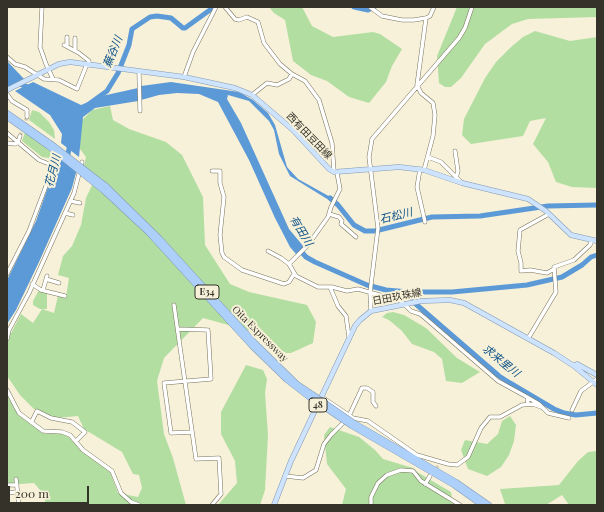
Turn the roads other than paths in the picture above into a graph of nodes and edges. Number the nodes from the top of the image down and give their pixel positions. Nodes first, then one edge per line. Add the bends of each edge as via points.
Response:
1 (42, 7) edge
2 (216, 7) edge
3 (225, 7) edge
4 (370, 7) edge
5 (434, 7) edge
6 (472, 7) edge
7 (426, 18) junction
8 (67, 37) dead end
9 (75, 38) dead end
10 (75, 50) junction
11 (7, 57) edge
12 (87, 64) junction
13 (49, 70) junction
14 (139, 72) junction
15 (292, 74) junction
16 (37, 76) junction
17 (184, 77) junction
18 (54, 79) junction
19 (418, 85) junction
20 (10, 90) edge
21 (7, 94) edge
22 (252, 95) junction
23 (140, 111) dead end
24 (7, 113) edge
25 (28, 117) dead end
26 (7, 118) edge
27 (7, 133) edge
28 (20, 136) tunnel mouth
29 (18, 142) junction
30 (7, 143) edge
31 (49, 144) junction
32 (455, 152) dead end
33 (428, 156) junction
34 (82, 162) dead end
35 (370, 168) junction
36 (422, 169) junction
37 (212, 171) dead end
38 (335, 172) junction
39 (79, 175) junction
40 (456, 178) junction
41 (88, 181) dead end
42 (462, 182) junction
43 (70, 201) junction
44 (80, 203) dead end
45 (548, 212) junction
46 (65, 213) junction
47 (329, 214) junction
48 (73, 215) dead end
49 (426, 222) dead end
50 (356, 237) dead end
51 (595, 241) edge
52 (268, 251) dead end
53 (289, 264) junction
54 (554, 271) junction
55 (7, 274) edge
56 (294, 274) junction
57 (58, 282) dead end
58 (32, 284) junction
59 (330, 288) junction
60 (43, 290) junction
61 (370, 293) junction
62 (64, 296) dead end
63 (407, 303) junction
64 (174, 305) dead end
65 (371, 311) junction
66 (178, 329) junction
67 (8, 330) edge
68 (529, 337) junction
69 (7, 339) edge
70 (349, 339) junction
71 (574, 366) junction
72 (597, 375) edge
73 (595, 380) edge
74 (185, 381) junction
75 (597, 385) edge
76 (7, 390) edge
77 (322, 397) junction
78 (527, 397) junction
79 (528, 404) junction
80 (376, 406) dead end
81 (541, 407) junction
82 (572, 410) dead end
83 (349, 416) junction
84 (569, 418) dead end
85 (32, 421) junction
86 (353, 424) junction
87 (192, 432) junction
88 (76, 441) junction
89 (441, 463) junction
90 (438, 466) tunnel mouth
91 (286, 476) junction
92 (430, 476) tunnel mouth
93 (16, 479) dead end
94 (425, 484) junction
95 (7, 485) edge
96 (17, 485) junction
97 (18, 492) junction
98 (7, 493) edge
99 (19, 505) edge
100 (139, 505) edge
101 (212, 505) edge
102 (274, 505) edge
103 (372, 505) edge
104 (460, 505) edge
105 (482, 505) edge
106 (489, 505) edge

1 - 13 street via 40,47
2 - 17 street via 193,52
3 - 15 street via 235,19 247,17 258,22 264,43 280,64
4 - 7 street via 382,16 402,20
5 - 7 street via 430,16
6 - 19 street via 459,38
7 - 19 street
8 - 10 street via 66,45
9 - 10 street
10 - 12 street via 89,61
11 - 16 street via 14,64
12 - 13 main road, 西有田豆田線 via 65,63
12 - 14 main road, 西有田豆田線
12 - 18 street via 77,89
13 - 16 main road, 西有田豆田線
13 - 18 street
14 - 17 main road, 西有田豆田線
14 - 23 street
15 - 22 street via 290,79 277,85 266,83
15 - 38 street via 305,81 319,100 332,142
16 - 18 street
16 - 20 main road, 西有田豆田線
17 - 22 main road, 西有田豆田線 via 235,88
19 - 33 street via 421,93 435,107 433,136
19 - 35 street via 372,139 369,148
21 - 25 street via 12,101 27,110
22 - 38 main road, 西有田豆田線 via 293,130 329,169
24 - 31 highway, Oita Expressway / E34
26 - 31 highway, Oita Expressway / E34
27 - 29 street
28 - 29 street
29 - 30 street
29 - 55 street via 49,164 52,170 28,231
31 - 86 highway, Oita Expressway / E34, bridge via 105,188 159,238 255,343 310,396
32 - 40 street via 458,171
33 - 36 street
33 - 40 street via 438,160
34 - 39 street
35 - 36 main road
35 - 38 main road
35 - 61 street via 378,228
36 - 42 main road
36 - 49 street via 417,187
37 - 56 street via 220,171 224,197 220,235 224,257 242,270 284,284 289,282
38 - 47 street via 340,189
39 - 41 street
39 - 43 street
40 - 42 street
42 - 45 main road via 518,196
43 - 44 street
43 - 46 street
45 - 51 main road via 571,235
45 - 54 street via 520,230 518,251 521,271
46 - 48 street
46 - 58 street
47 - 50 street via 338,217 342,221 341,224
47 - 53 street via 308,245
51 - 54 street via 574,260 554,266
52 - 53 street
53 - 56 street
54 - 68 street via 556,292
56 - 59 street via 318,287
57 - 60 street via 47,278
58 - 60 street
58 - 67 street
59 - 61 street via 347,291 358,289
59 - 70 street via 349,324
60 - 62 street
61 - 63 street
61 - 65 street
63 - 65 main road, 日田玖珠線
63 - 68 main road, 日田玖珠線 via 450,300 473,307
63 - 78 street via 411,311 420,314 498,381
64 - 66 street
65 - 70 main road, 日田玖珠線 / 48 via 360,320
66 - 74 street
66 - 74 street via 208,330 211,379
67 - 69 street
68 - 71 main road, 日田玖珠線
70 - 77 main road, 日田玖珠線 / 48
71 - 72 main road via 577,364
71 - 73 main road, 日田玖珠線
73 - 75 main road, 日田玖珠線
73 - 82 street via 578,394
74 - 87 street
74 - 87 street via 164,383 164,391 171,433
76 - 85 street via 19,413
77 - 83 street
77 - 91 main road, 日田玖珠線 / 48
78 - 79 street
78 - 81 street
79 - 81 street
79 - 89 street via 518,406 500,417 490,417 486,420 465,460 457,465
80 - 83 street via 373,402 373,392 363,387
81 - 84 street via 548,413
83 - 89 street via 368,421 417,455
83 - 91 street via 324,444 316,470 303,478
85 - 88 street via 43,431 68,433
85 - 88 street via 37,411 51,418 72,422 85,432
86 - 105 highway, Oita Expressway / E34
86 - 106 highway, Oita Expressway / E34 via 456,482
87 - 101 street via 196,459 220,458 221,494
88 - 100 street via 112,471 121,493
89 - 90 street
91 - 102 main road, 日田玖珠線 / 48
92 - 94 street
93 - 96 street
94 - 103 street via 413,471 394,472 378,483 372,497
94 - 104 street
95 - 96 street
96 - 97 street
97 - 98 street
97 - 99 street

